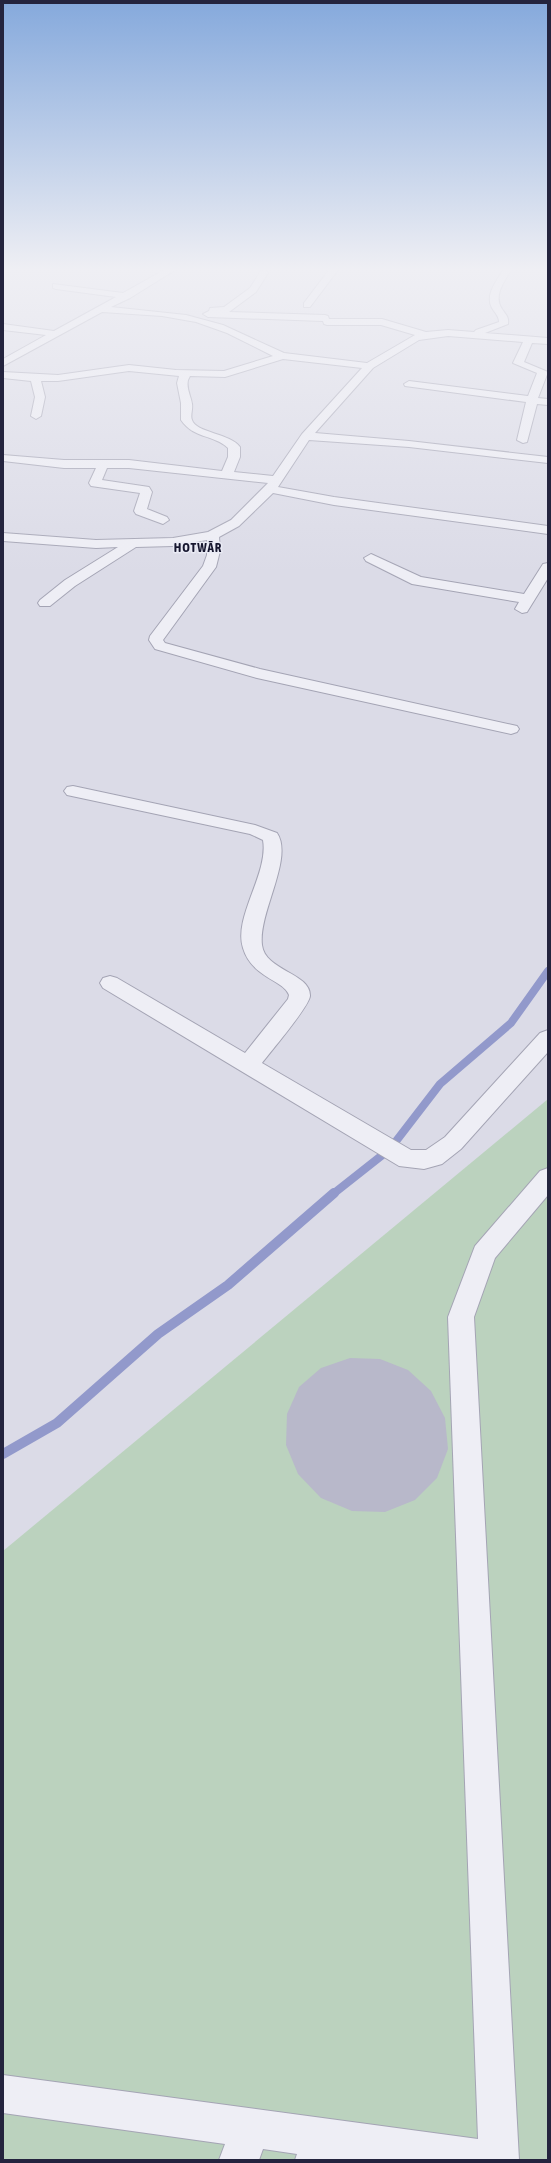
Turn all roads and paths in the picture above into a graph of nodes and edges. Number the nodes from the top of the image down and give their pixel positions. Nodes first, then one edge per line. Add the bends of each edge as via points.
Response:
1 (108, 371) edge
2 (163, 371) edge
3 (239, 371) edge
4 (365, 371) edge
5 (540, 371) edge
6 (186, 373) junction
7 (3, 375) edge
8 (35, 378) junction
9 (409, 384) dead end
10 (532, 400) junction
11 (548, 402) edge
12 (36, 416) dead end
13 (306, 436) junction
14 (523, 440) dead end
15 (3, 458) edge
16 (548, 460) edge
17 (103, 464) junction
18 (226, 474) junction
19 (273, 484) junction
20 (163, 520) dead end
21 (548, 530) edge
22 (212, 535) junction
23 (3, 537) edge
24 (132, 544) junction
25 (371, 558) dead end
26 (548, 567) edge
27 (45, 603) dead end
28 (511, 729) dead end
29 (73, 791) dead end
30 (110, 983) dead end
31 (548, 1038) edge
32 (248, 1065) junction
33 (543, 1192) edge
34 (3, 2094) edge
35 (245, 2144) edge
36 (319, 2149) edge
37 (484, 2160) edge
38 (499, 2160) edge

1 - 8 street via 58,378
2 - 6 street
3 - 6 street
4 - 13 street
5 - 10 street via 543,372
6 - 18 street via 181,385 186,401 186,420 193,427 225,440 234,448 234,457
7 - 8 street
8 - 12 street via 40,397
9 - 10 street
10 - 11 street
10 - 14 street
13 - 16 street via 409,444
13 - 19 street
15 - 17 street via 64,464
17 - 18 street via 129,464
17 - 20 street via 94,482 144,490 146,494 140,511
18 - 19 street
19 - 21 street via 334,501
19 - 22 street via 236,523
22 - 24 street via 173,542
22 - 28 street via 215,551 209,567 157,636 156,640 160,646 257,672
23 - 24 street
24 - 27 street via 70,583
25 - 26 street via 417,581 525,604
29 - 32 street via 256,830 271,837 275,848 256,907 252,947 257,960 298,989 300,996
30 - 32 street
31 - 32 street via 453,1143 443,1152 424,1160 407,1159 390,1150
33 - 38 street via 484,1253 461,1317
34 - 35 street
35 - 36 street
36 - 37 street

